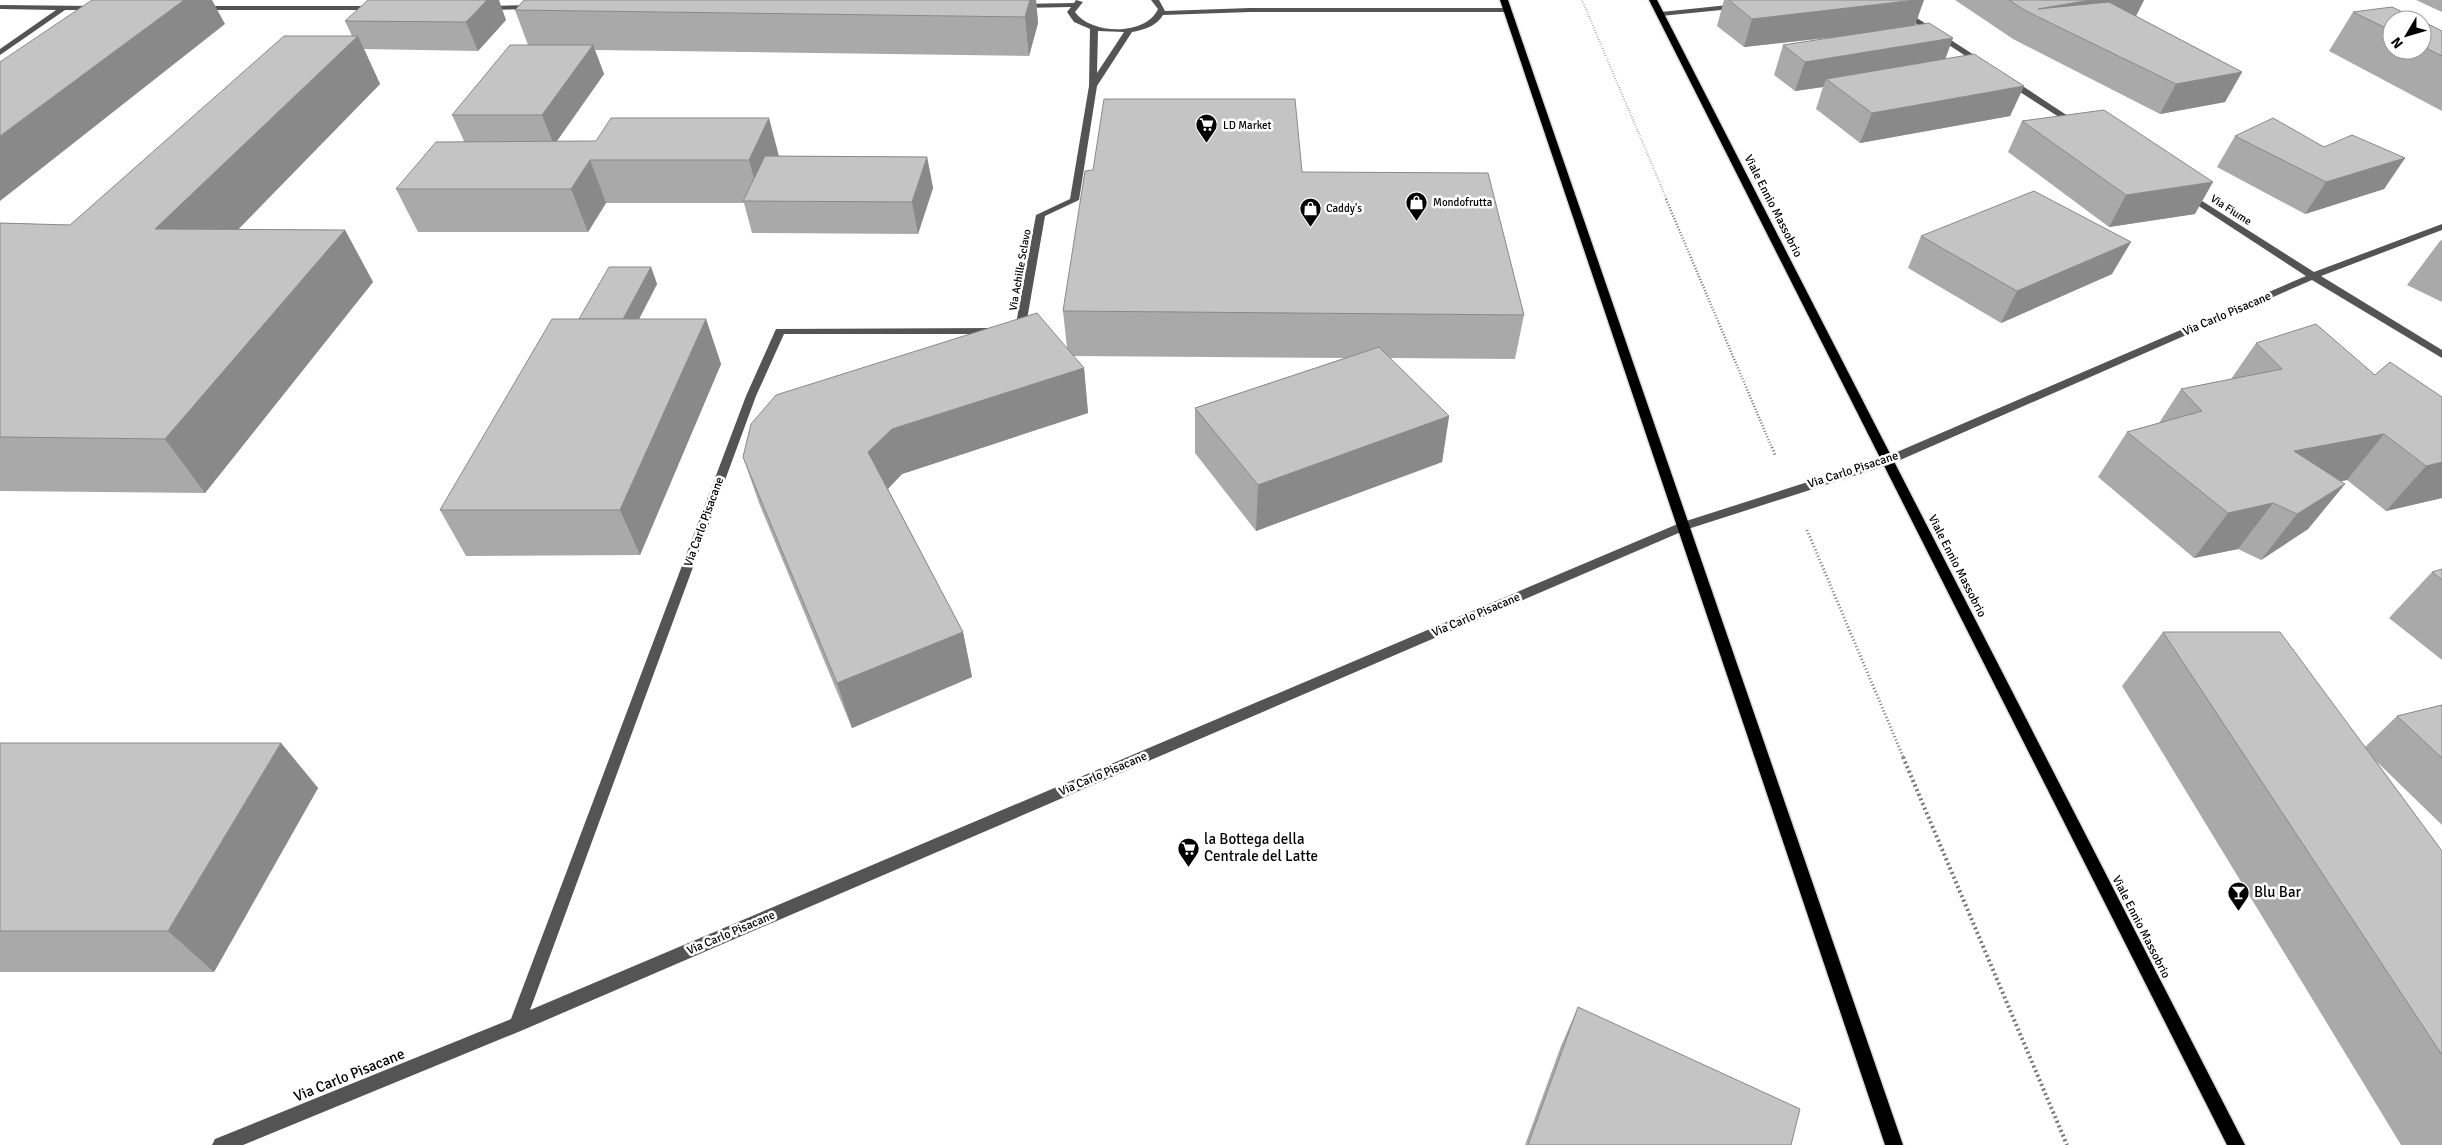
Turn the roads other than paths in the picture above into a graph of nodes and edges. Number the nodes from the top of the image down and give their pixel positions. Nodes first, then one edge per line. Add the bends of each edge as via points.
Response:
1 (74, 0) edge
2 (1653, 0) edge
3 (1884, 0) edge
4 (1505, 5) edge
5 (1750, 5) edge
6 (1076, 6) edge
7 (1159, 6) edge
8 (545, 7) edge
9 (0, 8) edge
10 (63, 8) junction
11 (100, 8) edge
12 (187, 8) dead end
13 (386, 8) edge
14 (475, 8) edge
15 (1010, 8) edge
16 (1661, 14) junction
17 (1094, 28) junction
18 (1128, 30) junction
19 (0, 53) edge
20 (1093, 86) junction
21 (2082, 127) edge
22 (2181, 191) edge
23 (2442, 227) edge
24 (2313, 276) junction
25 (1020, 331) joint
26 (2442, 355) edge
27 (1887, 460) junction
28 (1684, 526) junction
29 (517, 1024) junction
30 (221, 1145) edge
31 (1894, 1145) edge
32 (2236, 1145) edge

1 - 10 street
2 - 16 main road, Viale Ennio Massobrio
3 - 21 street
4 - 7 street via 1250,10
4 - 28 main road
5 - 16 street
6 - 15 street
6 - 17 street via 1077,22
7 - 18 street via 1152,23
8 - 14 street
9 - 10 street
10 - 11 street
10 - 19 street
12 - 13 street
16 - 27 main road, Viale Ennio Massobrio
17 - 18 street
17 - 20 street, Via Achille Sclavo
18 - 20 street, Via Achille Sclavo
20 - 25 street, Via Achille Sclavo via 1074,200 1041,215
22 - 24 street, Via Fiume
23 - 24 street, Via Carlo Pisacane
24 - 26 street, Via Fiume
24 - 27 street, Via Carlo Pisacane
25 - 29 street, Via Carlo Pisacane via 780,331 751,396
27 - 28 street, Via Carlo Pisacane
27 - 32 main road, Viale Ennio Massobrio
28 - 29 street, Via Carlo Pisacane
28 - 31 main road
29 - 30 street, Via Carlo Pisacane

